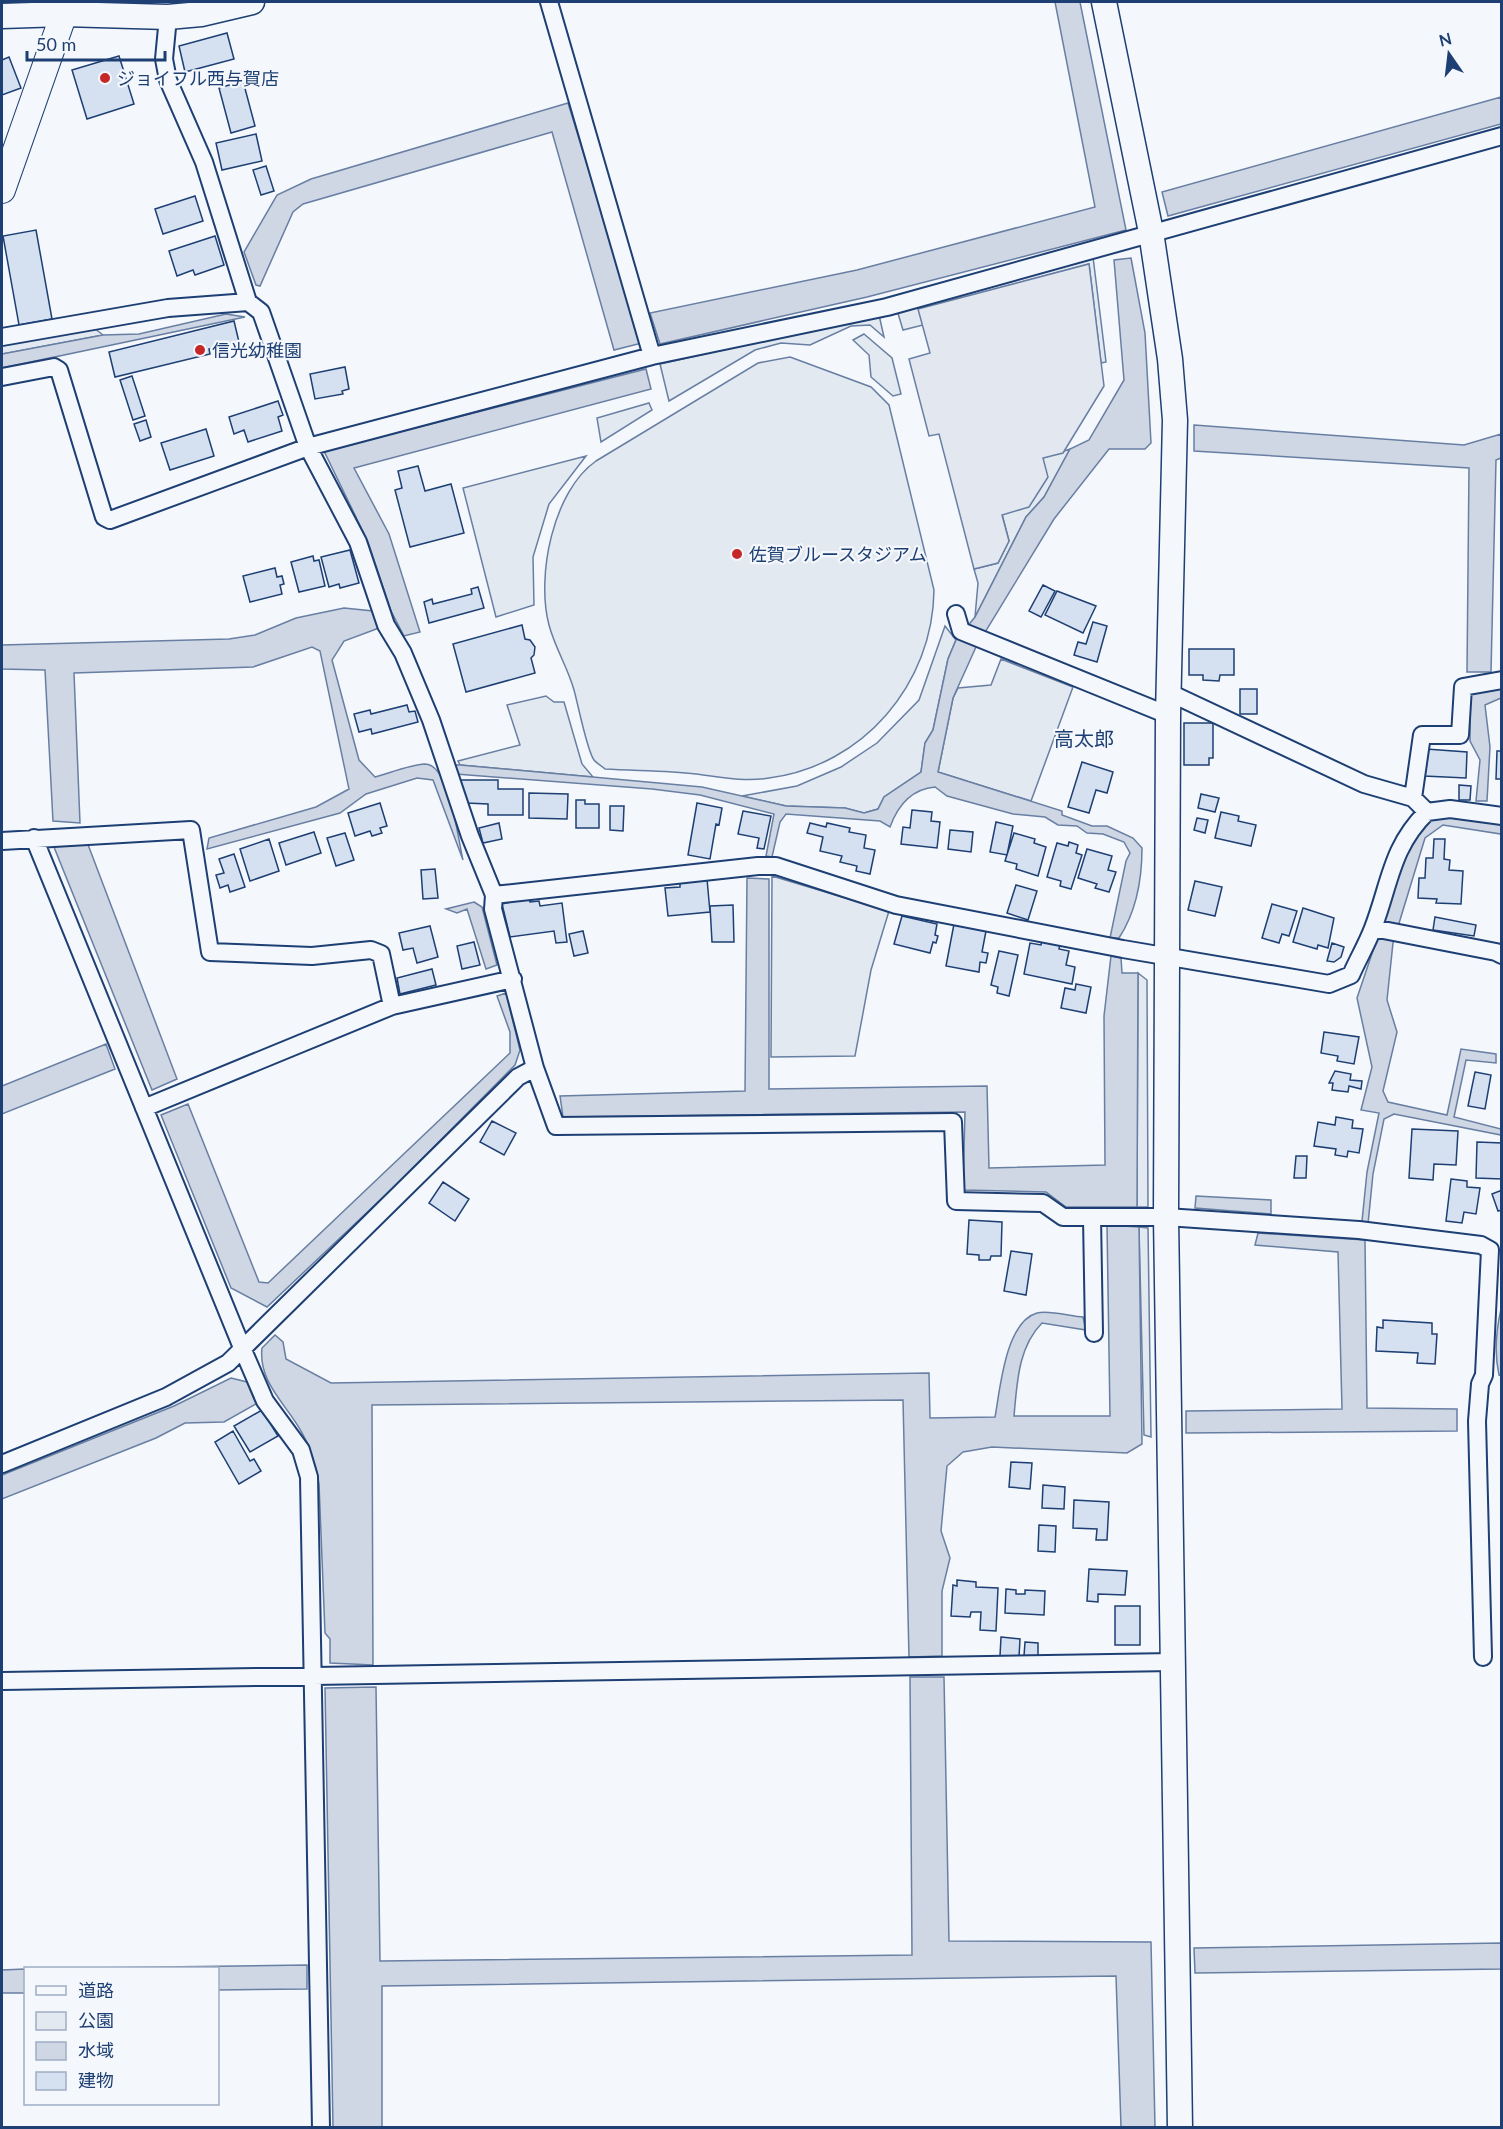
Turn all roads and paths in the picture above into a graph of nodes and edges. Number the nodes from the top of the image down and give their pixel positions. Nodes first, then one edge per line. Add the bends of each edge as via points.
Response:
1 (252, 2) edge
2 (549, 2) edge
3 (1104, 2) edge
4 (65, 8) edge
5 (202, 8) edge
6 (2, 16) edge
7 (168, 17) junction
8 (1502, 136) edge
9 (2, 190) edge
10 (1151, 232) junction
11 (248, 302) junction
12 (2, 337) edge
13 (652, 356) junction
14 (2, 377) edge
15 (308, 447) junction
16 (956, 614) dead end
17 (1502, 680) edge
18 (1169, 704) junction
19 (1413, 798) junction
20 (1427, 812) junction
21 (1502, 816) edge
22 (34, 838) junction
23 (2, 841) edge
24 (494, 895) junction
25 (1375, 929) junction
26 (1166, 955) junction
27 (1502, 955) edge
28 (513, 979) junction
29 (392, 1006) junction
30 (535, 1068) junction
31 (144, 1108) junction
32 (1092, 1217) junction
33 (1166, 1217) junction
34 (1094, 1333) dead end
35 (243, 1350) junction
36 (2, 1464) edge
37 (1483, 1657) dead end
38 (1173, 1662) junction
39 (314, 1676) junction
40 (2, 1681) edge
41 (321, 2127) edge
42 (1180, 2127) edge

1 - 5 street
2 - 13 street
3 - 10 street
4 - 6 street
4 - 7 street
4 - 9 main road
5 - 7 street
7 - 11 street via 164,59 168,80 204,162
8 - 10 street
10 - 13 street via 887,307
10 - 18 street via 1170,359 1174,420
11 - 12 street via 168,308
11 - 15 street via 261,312
13 - 15 street
14 - 15 street via 54,367 59,370 104,517 110,520
15 - 24 street via 358,542 386,625 403,653 431,720
16 - 18 street via 962,631 983,640
17 - 19 street via 1463,687 1460,735 1422,735
18 - 19 street via 1364,784
18 - 26 street
19 - 20 street
20 - 21 street via 1450,809
20 - 25 street via 1411,828 1395,855
22 - 23 street
22 - 29 street via 191,830 210,952 312,956 371,950 381,954
22 - 31 street
24 - 26 street via 776,866 896,905
24 - 28 street via 493,909
25 - 26 street via 1351,975 1329,984
25 - 27 street
26 - 33 street
28 - 29 street
28 - 30 street
29 - 31 street
30 - 32 street via 556,1126 953,1122 956,1202 1043,1203 1064,1217
30 - 35 street via 518,1077
31 - 35 street
32 - 33 street
32 - 34 street
33 - 37 street via 1359,1230 1481,1245 1490,1250 1484,1374 1477,1421
33 - 38 street
35 - 36 street via 228,1363 166,1397
35 - 39 street via 265,1401 301,1450 309,1477
38 - 39 street
38 - 42 street
39 - 40 street
39 - 41 street

